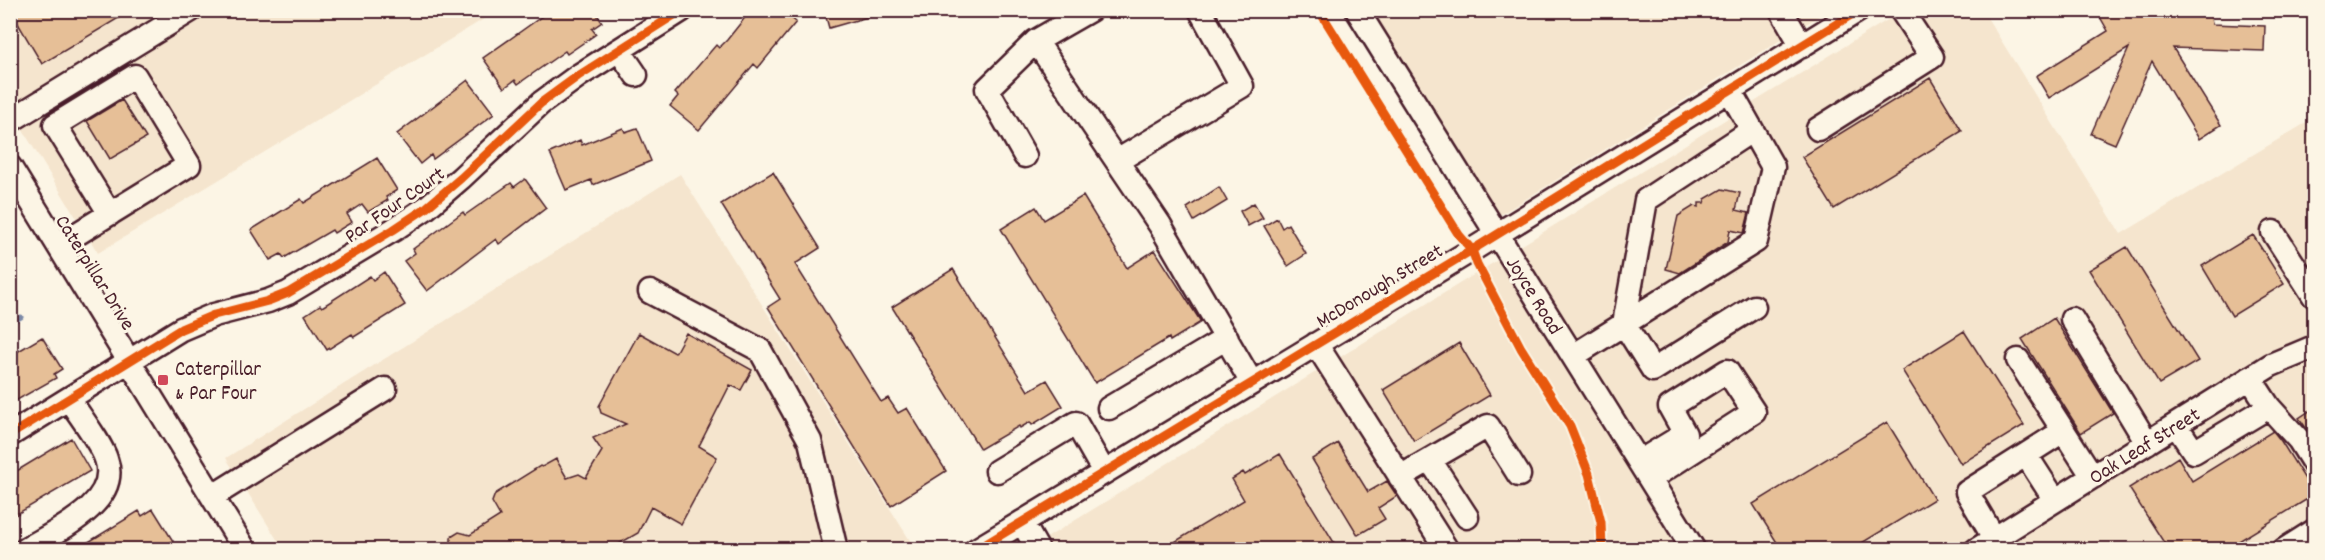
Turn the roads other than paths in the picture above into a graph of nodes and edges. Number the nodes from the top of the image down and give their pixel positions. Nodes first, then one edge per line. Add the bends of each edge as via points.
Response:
1 (190, 10) edge
2 (682, 10) edge
3 (1090, 10) edge
4 (1200, 10) edge
5 (1357, 10) edge
6 (1781, 10) edge
7 (1859, 10) edge
8 (1901, 10) edge
9 (1036, 41) junction
10 (1802, 46) junction
11 (619, 50) junction
12 (636, 75) dead end
13 (1730, 91) junction
14 (10, 121) edge
15 (1818, 129) dead end
16 (1751, 131) junction
17 (1024, 156) dead end
18 (1117, 161) junction
19 (10, 167) edge
20 (110, 214) junction
21 (2273, 232) dead end
22 (1497, 235) junction
23 (59, 245) junction
24 (650, 292) dead end
25 (2314, 296) edge
26 (1754, 307) dead end
27 (2072, 320) dead end
28 (1624, 324) junction
29 (1227, 338) junction
30 (1316, 344) junction
31 (2314, 347) edge
32 (1573, 356) junction
33 (2018, 360) dead end
34 (130, 361) junction
35 (2250, 378) junction
36 (1252, 383) junction
37 (385, 389) dead end
38 (69, 399) junction
39 (2269, 407) junction
40 (1109, 408) dead end
41 (2176, 425) junction
42 (2063, 431) junction
43 (10, 435) edge
44 (1690, 442) dead end
45 (2147, 443) junction
46 (2026, 455) junction
47 (1430, 460) junction
48 (2314, 464) edge
49 (1645, 470) junction
50 (997, 471) dead end
51 (1104, 472) junction
52 (1519, 475) dead end
53 (1400, 477) junction
54 (2092, 477) junction
55 (213, 496) junction
56 (2055, 500) junction
57 (1467, 517) dead end
58 (1022, 522) junction
59 (2314, 531) edge
60 (1985, 544) edge
61 (25, 549) edge
62 (245, 549) edge
63 (836, 549) edge
64 (976, 549) edge
65 (1038, 549) edge
66 (1447, 549) edge
67 (1694, 549) edge
68 (2284, 549) edge

1 - 14 street
2 - 11 street, Par Four Court
3 - 9 street
4 - 18 street via 1242,86
5 - 22 street, Joyce Road
6 - 10 street
7 - 10 street, McDonough Street
8 - 15 street via 1932,57
9 - 17 street via 987,89
9 - 18 street
10 - 13 street, McDonough Street
11 - 12 street
11 - 34 street, Par Four Court via 541,103 461,178 393,230 288,293 192,324
13 - 16 street
13 - 22 street, McDonough Street
16 - 28 street via 1646,200
16 - 28 street via 1773,167 1756,241
18 - 29 street
19 - 23 street, Caterpillar Drive
20 - 20 street via 189,165 135,76 55,125
20 - 23 street
21 - 25 street
22 - 30 street, McDonough Street
22 - 32 street, Joyce Road
23 - 34 street, Caterpillar Drive
24 - 63 street via 760,350 810,441
26 - 28 street via 1653,370
27 - 45 street
28 - 32 street
29 - 36 street
29 - 40 street
30 - 36 street, McDonough Street
30 - 53 street
31 - 35 street, Oak Leaf Street
32 - 49 street, Joyce Road
33 - 42 street
34 - 38 street, Par Four Court
34 - 55 street, Caterpillar Drive
35 - 39 street
35 - 41 street, Oak Leaf Street
36 - 51 street, McDonough Street
37 - 55 street
38 - 43 street, Par Four Court
38 - 61 street via 107,460 103,493 89,511
39 - 41 street via 2194,452
39 - 48 street via 2299,440
41 - 45 street, Oak Leaf Street
42 - 46 street
42 - 54 street
44 - 49 street
45 - 54 street, Oak Leaf Street
46 - 56 street
46 - 60 street via 1967,492
47 - 52 street via 1488,426
47 - 53 street
47 - 57 street
49 - 67 street, Joyce Road
50 - 51 street via 1076,423
51 - 58 street, McDonough Street
53 - 66 street
54 - 56 street, Oak Leaf Street
55 - 62 street, Caterpillar Drive
56 - 60 street, Oak Leaf Street
58 - 64 street, McDonough Street
58 - 65 street
59 - 68 street

